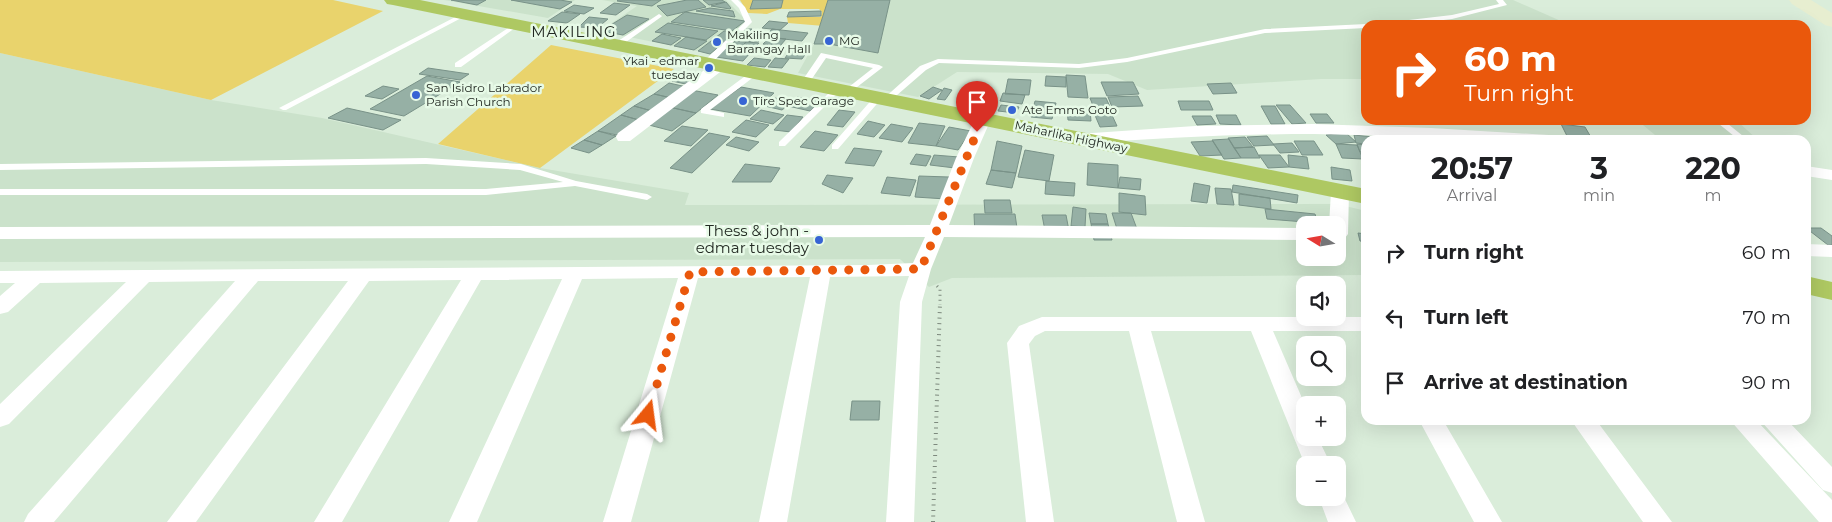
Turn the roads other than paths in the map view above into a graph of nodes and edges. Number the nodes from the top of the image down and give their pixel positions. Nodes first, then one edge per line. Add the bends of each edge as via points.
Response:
1 (393, 0) edge
2 (734, 0) edge
3 (1499, 0) edge
4 (1798, 0) edge
5 (423, 2) edge
6 (465, 14) junction
7 (659, 16) dead end
8 (1426, 20) edge
9 (1832, 21) edge
10 (516, 25) junction
11 (1361, 26) edge
12 (616, 45) junction
13 (458, 65) dead end
14 (712, 65) junction
15 (754, 73) junction
16 (804, 84) junction
17 (843, 91) junction
18 (882, 99) junction
19 (283, 108) dead end
20 (721, 115) dead end
21 (983, 119) junction
22 (1724, 125) edge
23 (1473, 135) edge
24 (1738, 135) edge
25 (624, 137) dead end
26 (1078, 139) junction
27 (782, 144) dead end
28 (835, 148) dead end
29 (0, 167) edge
30 (1811, 172) edge
31 (1832, 175) edge
32 (575, 183) junction
33 (0, 192) edge
34 (1340, 192) junction
35 (1361, 196) edge
36 (647, 197) dead end
37 (1339, 216) edge
38 (936, 231) junction
39 (0, 233) edge
40 (1296, 234) edge
41 (1811, 250) edge
42 (1832, 251) edge
43 (921, 269) junction
44 (821, 271) junction
45 (575, 272) junction
46 (690, 272) junction
47 (364, 273) junction
48 (475, 273) junction
49 (253, 274) junction
50 (145, 275) junction
51 (35, 276) junction
52 (0, 277) edge
53 (1811, 286) edge
54 (1832, 291) edge
55 (0, 307) edge
56 (1138, 324) junction
57 (1259, 324) junction
58 (1361, 324) edge
59 (1296, 412) edge
60 (0, 418) edge
61 (1434, 425) edge
62 (1587, 425) edge
63 (1747, 425) edge
64 (1777, 425) edge
65 (1832, 483) edge
66 (1335, 506) edge
67 (1832, 518) edge
68 (38, 522) edge
69 (181, 522) edge
70 (328, 522) edge
71 (463, 522) edge
72 (617, 522) edge
73 (773, 522) edge
74 (900, 522) edge
75 (1040, 522) edge
76 (1191, 522) edge
77 (1342, 522) edge
78 (1488, 522) edge
79 (1658, 522) edge

1 - 5 highway, Maharlika Highway
2 - 14 lane via 742,7 749,22
3 - 8 lane via 1504,5
4 - 9 street
5 - 6 highway, Maharlika Highway
6 - 10 highway, Maharlika Highway
6 - 19 lane
7 - 12 lane
10 - 12 highway, Maharlika Highway
10 - 13 lane
11 - 18 lane via 1265,31 1127,60 1079,66 938,61 923,68
12 - 14 highway, Maharlika Highway
14 - 15 highway, Maharlika Highway
14 - 25 street
15 - 16 highway, Maharlika Highway
15 - 20 lane via 704,111
16 - 17 highway, Maharlika Highway
16 - 17 lane via 824,55 879,67
17 - 18 highway, Maharlika Highway
17 - 27 lane
18 - 21 highway, Maharlika Highway
18 - 28 lane
21 - 26 highway, Maharlika Highway
21 - 38 street
22 - 24 lane
23 - 26 street via 1290,130 1141,132
26 - 34 highway, Maharlika Highway
29 - 32 lane via 426,162 521,167
30 - 31 street
32 - 33 lane via 486,192
32 - 36 lane
34 - 35 highway, Maharlika Highway
34 - 37 street
38 - 39 street
38 - 40 street
38 - 43 street
41 - 42 street
43 - 44 street
43 - 74 street via 912,302
44 - 46 street
44 - 73 street
45 - 46 street
45 - 48 street
45 - 71 street
46 - 72 street
47 - 48 street
47 - 49 street
47 - 69 street
48 - 70 street
49 - 50 street
49 - 68 street
50 - 51 street
50 - 60 street
51 - 52 street
51 - 55 street
53 - 54 highway
56 - 57 street
56 - 75 street via 1042,324 1027,331 1018,343
56 - 76 street
57 - 58 street
57 - 59 street
61 - 78 street
62 - 79 street
63 - 67 street
64 - 65 street
66 - 77 street

